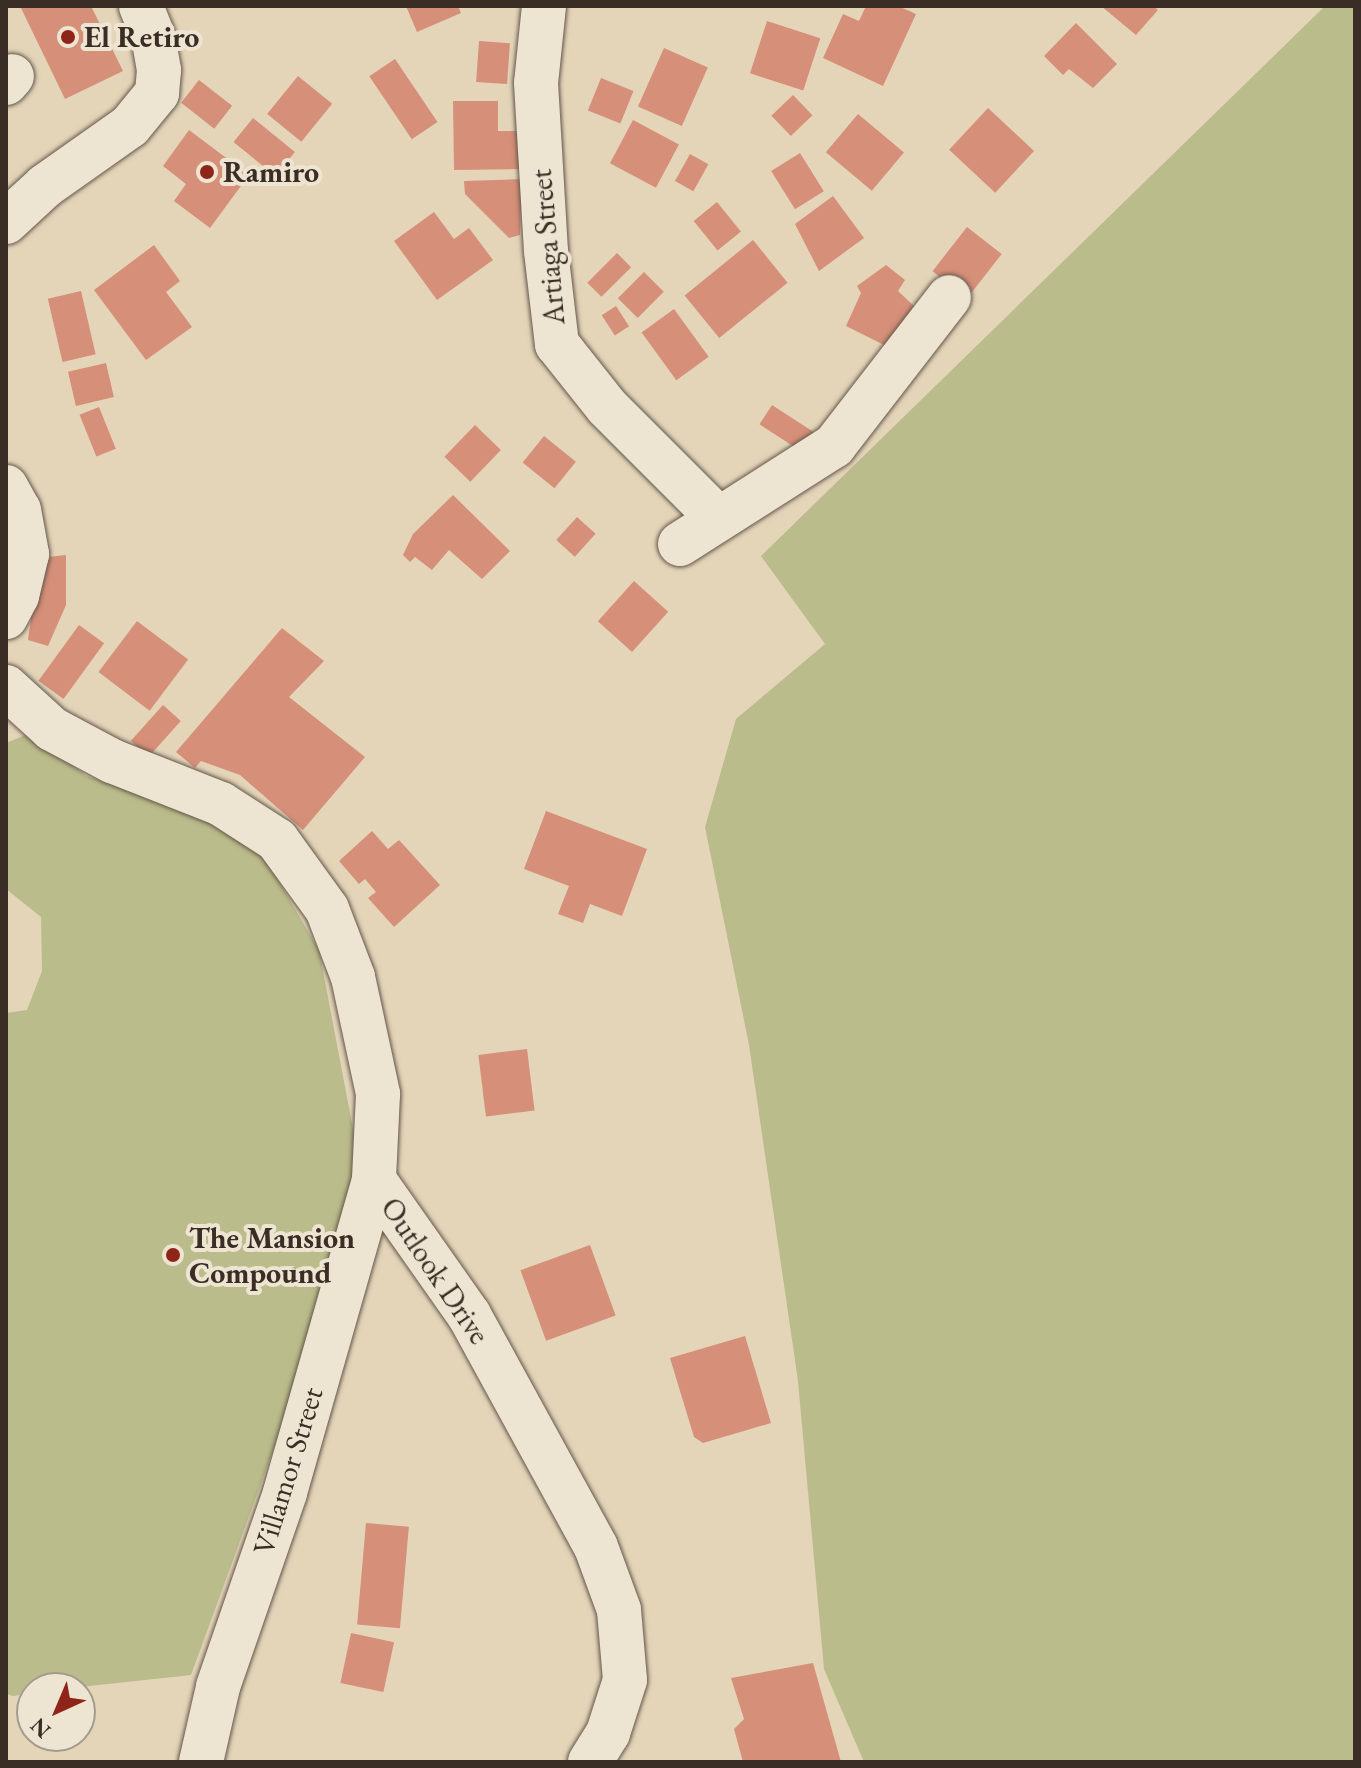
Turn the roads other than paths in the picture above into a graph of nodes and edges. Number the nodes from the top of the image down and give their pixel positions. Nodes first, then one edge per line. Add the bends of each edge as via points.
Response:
1 (141, 6) edge
2 (544, 6) edge
3 (6, 222) edge
4 (949, 297) dead end
5 (6, 487) edge
6 (719, 519) junction
7 (680, 544) dead end
8 (6, 617) edge
9 (6, 687) edge
10 (374, 1180) junction
11 (201, 1762) edge
12 (590, 1762) edge

1 - 3 street via 153,36 157,93 130,126 45,186
2 - 6 street, Artiaga Street via 536,83 557,344 607,407
4 - 6 street via 834,446
5 - 8 street via 19,510 27,554
6 - 7 street
9 - 10 street, Outlook Drive via 52,729 112,761 221,804 277,840 327,909 353,977 378,1094
10 - 11 street, Villamor Street via 285,1493 218,1687
10 - 12 street, Outlook Drive via 469,1315 596,1547 619,1610 625,1680 608,1733

